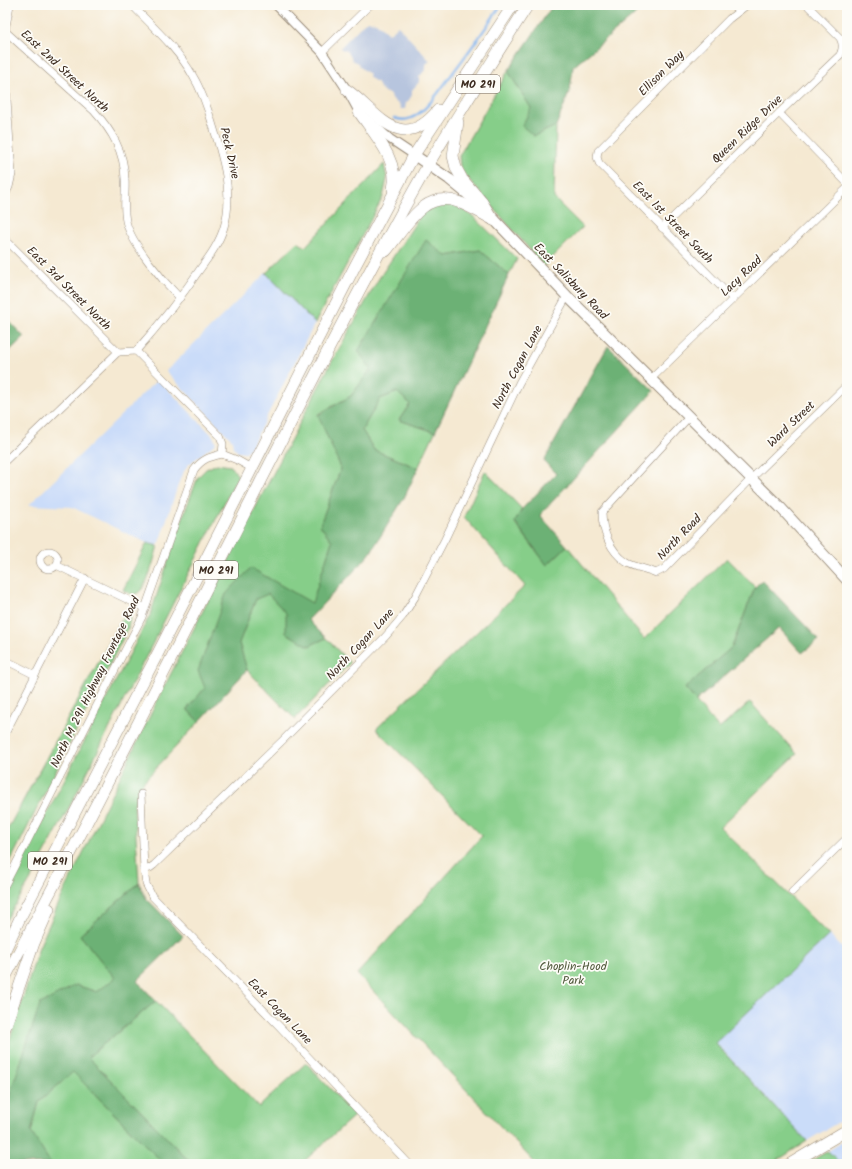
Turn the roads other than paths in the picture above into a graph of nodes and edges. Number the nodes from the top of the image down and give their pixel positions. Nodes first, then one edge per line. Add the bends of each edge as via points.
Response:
1 (10, 5) edge
2 (132, 5) edge
3 (276, 5) edge
4 (370, 5) edge
5 (513, 5) edge
6 (528, 5) edge
7 (747, 5) edge
8 (807, 5) edge
9 (5, 31) edge
10 (5, 43) edge
11 (322, 52) junction
12 (5, 70) edge
13 (466, 76) junction
14 (347, 90) junction
15 (359, 112) junction
16 (460, 113) junction
17 (779, 113) junction
18 (414, 155) junction
19 (598, 160) joint
20 (429, 164) junction
21 (847, 183) edge
22 (847, 188) edge
23 (5, 195) edge
24 (388, 205) junction
25 (494, 220) junction
26 (662, 228) junction
27 (5, 239) edge
28 (371, 268) junction
29 (567, 296) junction
30 (180, 298) junction
31 (733, 299) junction
32 (136, 351) junction
33 (118, 352) junction
34 (651, 379) junction
35 (847, 385) edge
36 (689, 417) junction
37 (222, 454) junction
38 (5, 461) edge
39 (253, 469) junction
40 (751, 479) junction
41 (56, 566) dead end
42 (85, 578) junction
43 (847, 580) edge
44 (145, 608) junction
45 (5, 660) edge
46 (35, 675) junction
47 (5, 734) edge
48 (141, 794) dead end
49 (847, 838) edge
50 (76, 846) junction
51 (144, 870) junction
52 (5, 885) edge
53 (792, 892) dead end
54 (20, 918) junction
55 (5, 934) edge
56 (5, 950) edge
57 (5, 978) edge
58 (5, 1028) edge
59 (847, 1130) edge
60 (409, 1164) edge
61 (790, 1164) edge

1 - 9 street
2 - 30 street, Peck Drive via 175,50 193,76 207,106 226,174 227,210 224,228 207,260
3 - 11 street, East Salisbury Road
4 - 11 street
5 - 13 main road, MO 291
6 - 16 main road, MO 291
7 - 19 street, Ellison Way via 598,151
8 - 17 street, Queen Ridge Drive via 840,38 843,50
9 - 10 street
9 - 30 street, East 2nd Street North via 94,111 115,138 122,159 125,178 124,208 131,236
11 - 14 street, East Salisbury Road
12 - 23 street via 12,174
13 - 14 main road via 432,117 410,129 386,123 360,98
13 - 18 main road, MO 291
14 - 15 street, East Salisbury Road
15 - 18 street, East Salisbury Road via 390,139
15 - 24 main road via 393,167 395,183
16 - 20 main road, MO 291
16 - 25 main road via 453,156 456,168
17 - 21 street
17 - 26 street, Queen Ridge Drive
18 - 20 main road, East Salisbury Road
18 - 24 main road, MO 291
19 - 26 street, East 1st Street South
20 - 25 main road, East Salisbury Road via 469,194
20 - 28 main road, MO 291
22 - 31 street, Lacy Road
24 - 39 main road, MO 291
25 - 28 main road via 460,202 445,199 432,201 420,208
25 - 29 main road, East Salisbury Road
26 - 31 street, East 1st Street South
27 - 33 street, East 3rd Street North
28 - 50 main road, MO 291
29 - 34 main road, East Salisbury Road
29 - 51 street, North Cogan Lane via 519,383 445,539 403,616 278,745 154,865
30 - 32 street, Peck Drive
31 - 34 street, Lacy Road
32 - 33 street
32 - 37 street via 220,436 223,444
33 - 38 street
34 - 36 main road, East Salisbury Road
35 - 40 street, Ward Street
36 - 40 main road, East Salisbury Road
36 - 40 street, North Road via 602,512 611,546 626,562 656,573 664,569
37 - 39 street
37 - 44 street, North M 291 Highway Frontage Road via 207,457 194,470
39 - 54 main road, MO 291
40 - 43 main road, East Salisbury Road
41 - 42 street
42 - 44 street
42 - 46 street
44 - 52 street, North M 291 Highway Frontage Road
45 - 46 street
46 - 47 street
48 - 51 street, East Cogan Lane
49 - 53 street
50 - 57 main road, MO 291
50 - 58 main road via 34,943
51 - 60 street, East Cogan Lane via 146,884 152,896
54 - 55 main road
54 - 56 main road, MO 291
59 - 61 main road

